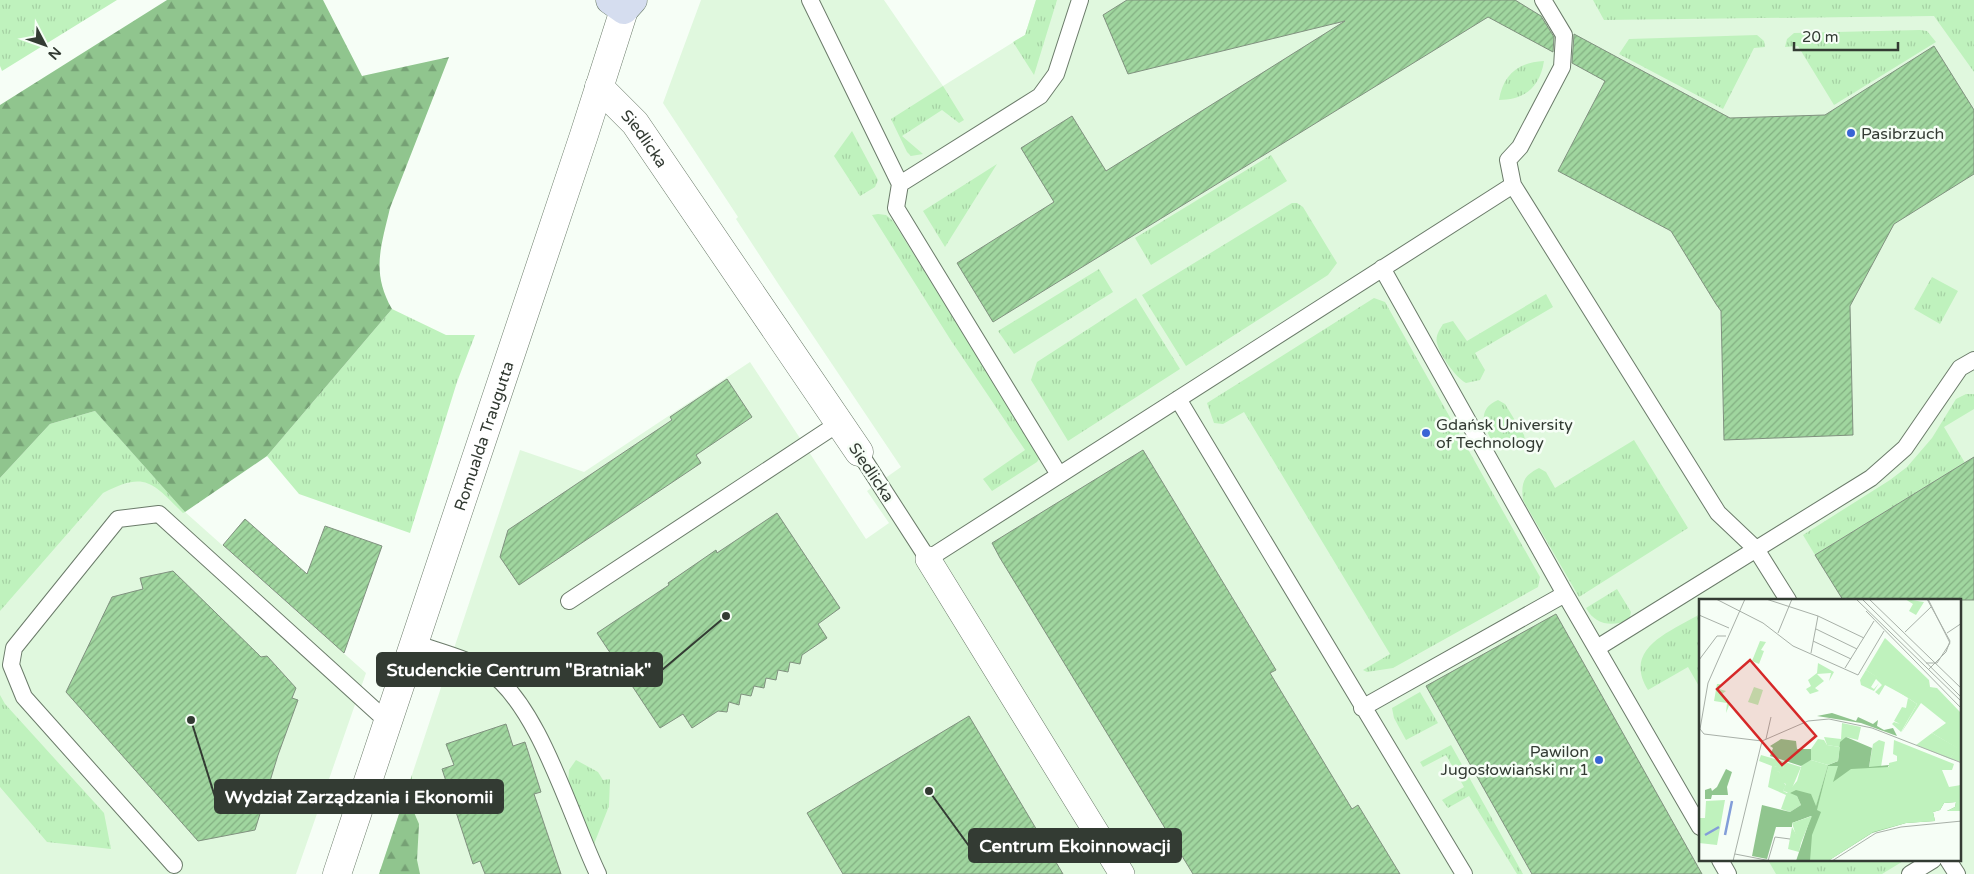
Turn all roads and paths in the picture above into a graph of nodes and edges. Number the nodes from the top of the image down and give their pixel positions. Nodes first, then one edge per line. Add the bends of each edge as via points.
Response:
1 (810, 0) edge
2 (1080, 0) edge
3 (1543, 0) edge
4 (622, 3) edge
5 (599, 87) junction
6 (900, 184) junction
7 (1513, 185) junction
8 (1382, 268) junction
9 (1974, 360) edge
10 (1178, 399) junction
11 (839, 423) junction
12 (859, 452) joint
13 (1058, 474) junction
14 (1756, 548) junction
15 (928, 559) junction
16 (1566, 594) junction
17 (1787, 599) edge
18 (569, 602) dead end
19 (414, 643) junction
20 (1597, 648) junction
21 (1362, 708) junction
22 (388, 722) junction
23 (1699, 825) edge
24 (1721, 862) edge
25 (1930, 862) edge
26 (1949, 862) edge
27 (174, 865) dead end
28 (337, 874) edge
29 (598, 874) edge
30 (1122, 874) edge
31 (1464, 874) edge
32 (1728, 874) edge
33 (1910, 874) edge
34 (1957, 874) edge

1 - 6 lane
2 - 6 lane via 1056,74 1040,96
3 - 7 lane via 1564,35 1562,67 1520,147 1508,160
4 - 5 street, Romualda Traugutta
5 - 11 street, Siedlicka via 634,123
5 - 19 street, Romualda Traugutta
6 - 13 lane via 896,208
7 - 8 lane
7 - 14 lane via 1718,514
8 - 10 lane
8 - 16 lane
9 - 14 lane via 1960,368 1905,448 1871,478
10 - 13 lane
10 - 21 lane
11 - 12 street, Siedlicka
11 - 18 lane
12 - 15 lane, Siedlicka
13 - 15 lane
14 - 17 lane
14 - 20 lane
15 - 30 street, Siedlicka
16 - 20 lane
16 - 21 lane
19 - 22 street, Romualda Traugutta
19 - 29 lane via 485,670 505,685 532,722
20 - 23 lane
21 - 31 lane
22 - 27 lane via 159,514 118,519 14,648 11,666 24,697
22 - 28 street, Romualda Traugutta
24 - 32 lane
25 - 33 lane
26 - 34 lane

